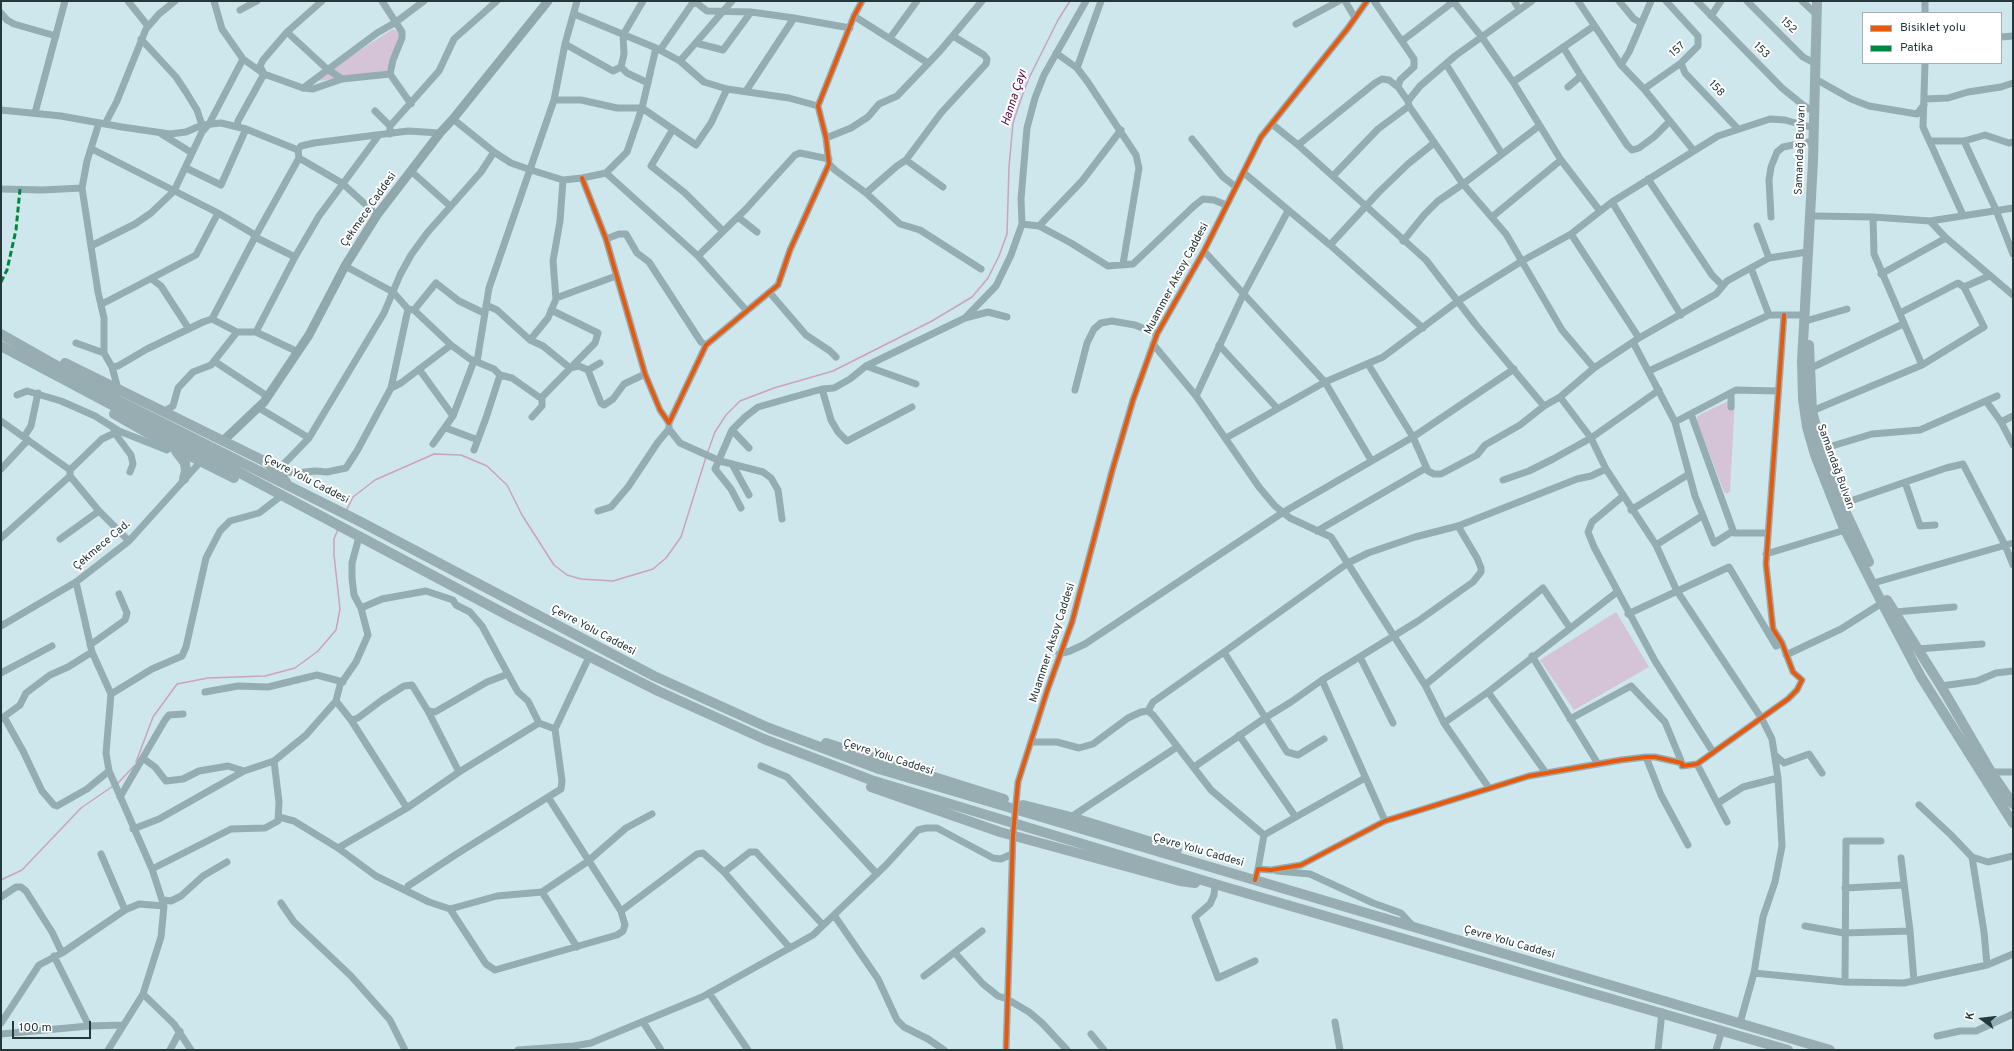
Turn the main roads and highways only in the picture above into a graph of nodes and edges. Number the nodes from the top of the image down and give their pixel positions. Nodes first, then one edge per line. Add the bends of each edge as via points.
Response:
1 (548, 1) edge
2 (1817, 1) edge
3 (1822, 1) edge
4 (1806, 318) junction
5 (4, 336) edge
6 (1, 346) edge
7 (16, 354) junction
8 (222, 442) junction
9 (170, 446) junction
10 (184, 480) road end
11 (289, 486) junction
12 (283, 497) junction
13 (769, 728) junction
14 (764, 739) junction
15 (2013, 804) edge
16 (2013, 823) edge
17 (1255, 880) junction
18 (1226, 887) junction
19 (1788, 1050) edge
20 (1830, 1050) edge

1 - 8 main road, Çekmece Caddesi via 440,133 377,216 345,266 309,335 259,408
2 - 4 highway, Samandağ Bulvarı
3 - 4 highway, Samandağ Bulvarı via 1814,216
4 - 15 highway, Samandağ Bulvarı via 1812,411 1822,449 1842,504 1894,612
4 - 16 highway, Samandağ Bulvarı via 1802,392 1807,427 1845,530 1921,677
5 - 8 highway via 118,389
5 - 11 highway, Çevre Yolu Caddesi via 121,402
6 - 7 highway
7 - 9 highway via 88,400
7 - 12 highway
8 - 11 highway via 266,462 277,470
9 - 10 highway via 185,463
9 - 12 highway via 256,489
11 - 13 highway, Çevre Yolu Caddesi via 654,676
12 - 14 highway via 590,657
13 - 17 highway, Çevre Yolu Caddesi via 879,769
13 - 17 highway via 850,750 1015,805 1071,817 1172,848
14 - 18 highway via 870,780
14 - 18 highway via 845,778 940,812 1180,881
17 - 20 highway, Çevre Yolu Caddesi
18 - 19 highway

